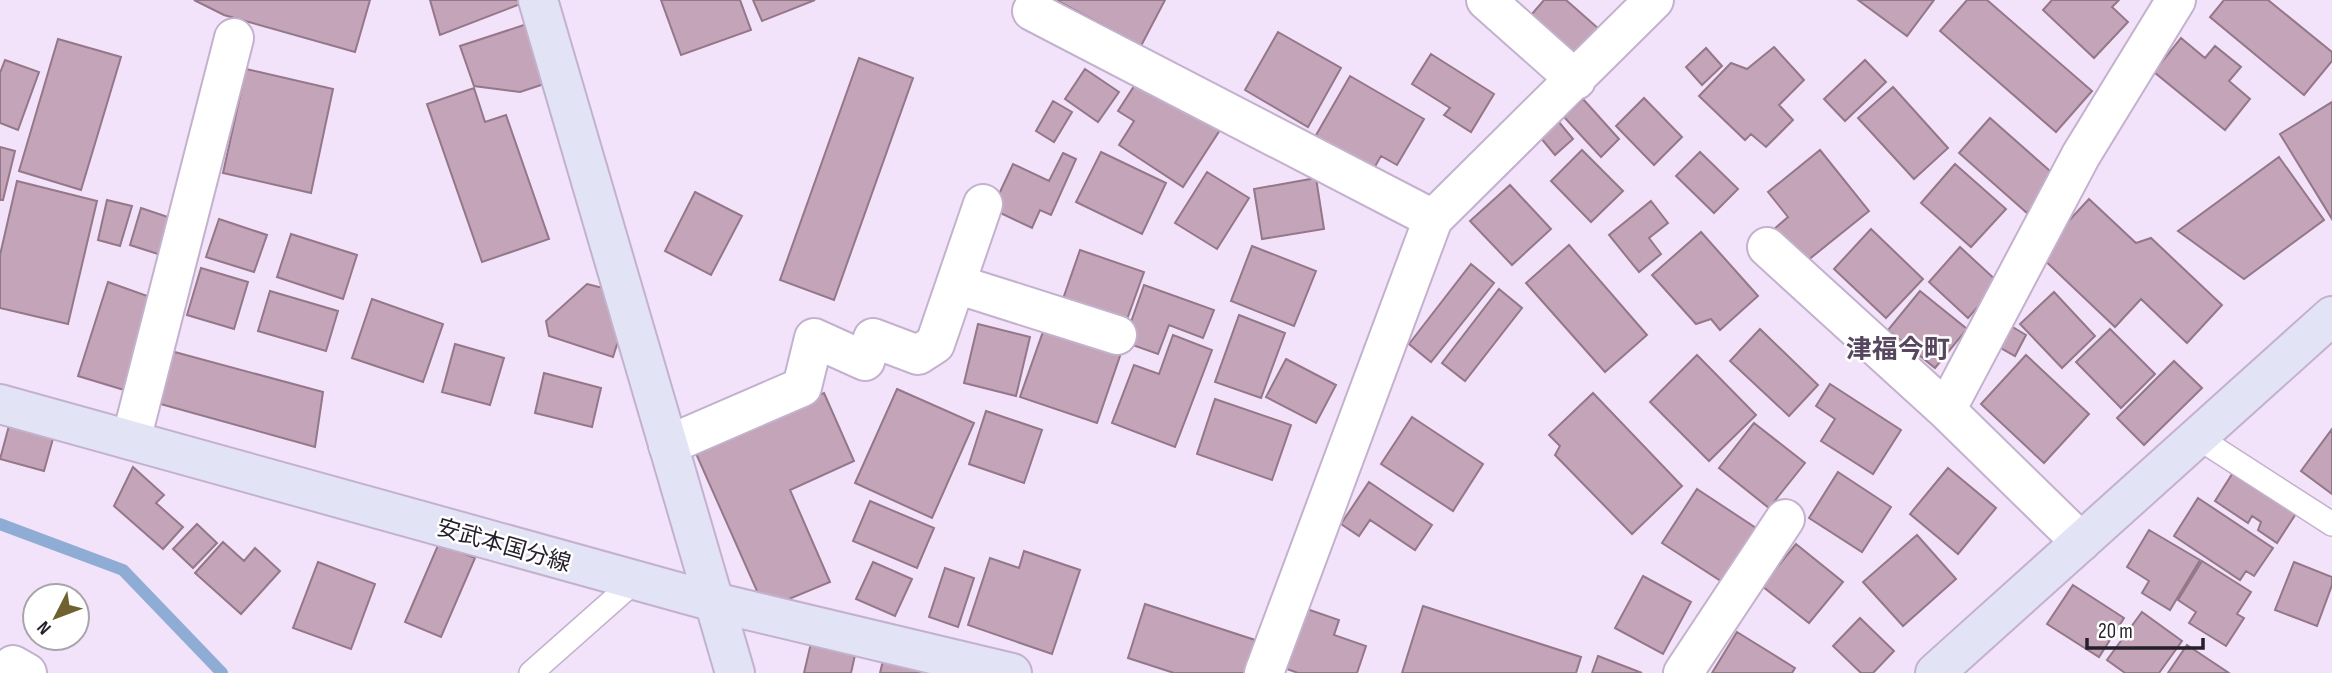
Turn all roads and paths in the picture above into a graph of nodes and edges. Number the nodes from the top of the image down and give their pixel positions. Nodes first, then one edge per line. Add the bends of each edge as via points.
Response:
1 (538, 0) edge
2 (1486, 0) edge
3 (1654, 0) edge
4 (2176, 0) edge
5 (1032, 11) dead end
6 (234, 38) dead end
7 (1576, 80) junction
8 (983, 204) dead end
9 (1433, 219) junction
10 (1767, 247) dead end
11 (956, 284) junction
12 (2332, 316) edge
13 (1117, 335) dead end
14 (0, 404) edge
15 (1946, 410) junction
16 (2197, 437) junction
17 (131, 440) junction
18 (668, 445) junction
19 (1785, 519) dead end
20 (2332, 524) edge
21 (2081, 542) junction
22 (635, 581) junction
23 (714, 603) junction
24 (531, 673) edge
25 (735, 673) edge
26 (1012, 673) edge
27 (1264, 673) edge
28 (1683, 673) edge
29 (1935, 673) edge

1 - 18 street
2 - 7 street
3 - 7 street
4 - 15 street via 2081,155
5 - 9 street
6 - 17 street
7 - 9 street
8 - 11 street
9 - 27 street
10 - 15 street
11 - 13 street
11 - 18 street via 935,344 918,355 873,338 865,361 814,338 802,387
12 - 16 street
14 - 17 street, 安武本国分線
15 - 21 street
16 - 20 lane
16 - 21 street
17 - 22 street, 安武本国分線
18 - 23 street
19 - 28 street
21 - 29 street
22 - 23 street, 安武本国分線
22 - 24 lane
23 - 25 street
23 - 26 street, 安武本国分線

